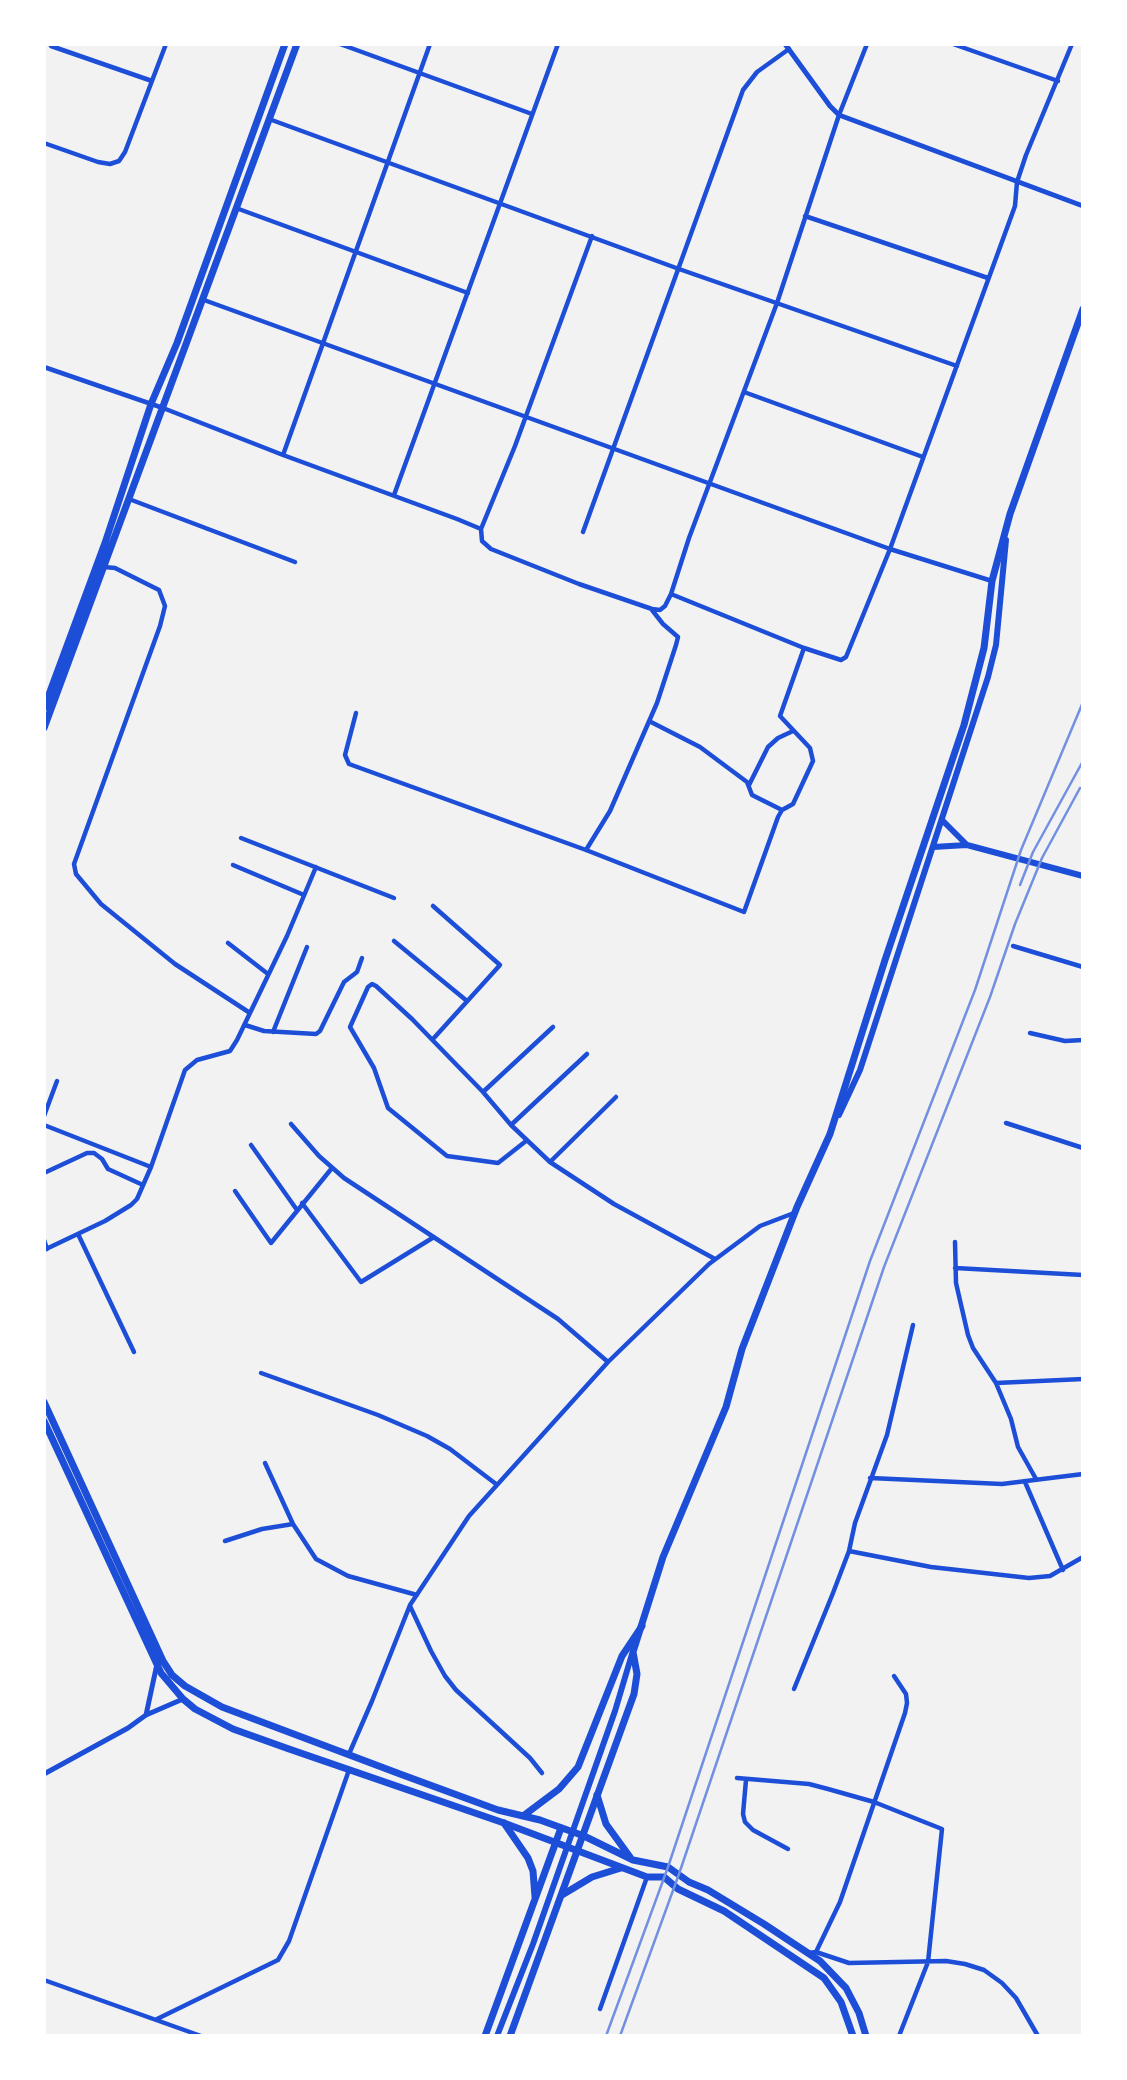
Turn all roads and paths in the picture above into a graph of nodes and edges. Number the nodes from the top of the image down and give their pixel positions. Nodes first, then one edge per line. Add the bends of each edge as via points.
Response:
1 (166, 44) edge
2 (276, 44) edge
3 (285, 44) edge
4 (297, 44) edge
5 (340, 44) edge
6 (430, 44) edge
7 (558, 44) edge
8 (867, 44) edge
9 (953, 44) edge
10 (1072, 44) edge
11 (51, 46) dead end
12 (787, 47) edge
13 (281, 52) junction
14 (419, 72) junction
15 (1058, 80) junction
16 (152, 81) junction
17 (532, 114) junction
18 (839, 115) junction
19 (268, 119) junction
20 (44, 143) edge
21 (387, 160) junction
22 (1017, 182) junction
23 (501, 203) junction
24 (1083, 206) edge
25 (236, 208) junction
26 (805, 216) junction
27 (592, 236) junction
28 (355, 253) junction
29 (679, 268) junction
30 (988, 278) junction
31 (468, 293) junction
32 (204, 300) junction
33 (777, 303) junction
34 (1083, 309) edge
35 (323, 343) junction
36 (957, 366) junction
37 (44, 367) edge
38 (435, 384) junction
39 (744, 392) junction
40 (151, 404) junction
41 (163, 408) junction
42 (526, 416) junction
43 (615, 448) junction
44 (282, 455) junction
45 (923, 457) junction
46 (710, 484) junction
47 (394, 495) junction
48 (129, 499) junction
49 (1010, 513) junction
50 (481, 529) junction
51 (583, 532) dead end
52 (890, 549) junction
53 (295, 562) dead end
54 (103, 567) junction
55 (992, 581) junction
56 (671, 594) junction
57 (652, 609) junction
58 (804, 648) junction
59 (44, 708) edge
60 (356, 713) dead end
61 (649, 721) junction
62 (44, 728) edge
63 (794, 730) junction
64 (749, 785) junction
65 (782, 810) junction
66 (942, 820) junction
67 (241, 838) dead end
68 (967, 845) junction
69 (933, 847) junction
70 (586, 850) junction
71 (233, 864) dead end
72 (316, 867) junction
73 (1083, 876) edge
74 (304, 895) junction
75 (394, 898) dead end
76 (433, 906) dead end
77 (394, 941) dead end
78 (228, 943) dead end
79 (1013, 946) dead end
80 (307, 947) dead end
81 (362, 958) dead end
82 (1083, 967) edge
83 (268, 974) junction
84 (467, 1001) junction
85 (250, 1013) junction
86 (245, 1024) junction
87 (553, 1027) dead end
88 (274, 1032) junction
89 (1030, 1033) dead end
90 (433, 1040) junction
91 (1083, 1040) edge
92 (587, 1054) dead end
93 (57, 1081) dead end
94 (484, 1092) junction
95 (616, 1097) dead end
96 (44, 1116) edge
97 (1006, 1123) dead end
98 (291, 1124) dead end
99 (44, 1125) edge
100 (511, 1125) junction
101 (830, 1134) junction
102 (526, 1141) junction
103 (251, 1145) dead end
104 (1083, 1148) edge
105 (550, 1162) junction
106 (151, 1167) junction
107 (332, 1168) junction
108 (44, 1173) edge
109 (143, 1185) junction
110 (235, 1191) dead end
111 (302, 1203) junction
112 (797, 1206) junction
113 (297, 1210) junction
114 (78, 1234) junction
115 (434, 1237) junction
116 (44, 1240) edge
117 (955, 1242) dead end
118 (45, 1249) edge
119 (715, 1259) junction
120 (955, 1268) junction
121 (1083, 1275) edge
122 (914, 1325) dead end
123 (134, 1352) dead end
124 (608, 1362) junction
125 (261, 1373) dead end
126 (1083, 1380) edge
127 (996, 1383) junction
128 (44, 1402) edge
129 (44, 1421) edge
130 (265, 1463) dead end
131 (1083, 1474) edge
132 (870, 1478) junction
133 (1036, 1479) junction
134 (1025, 1482) junction
135 (496, 1484) junction
136 (293, 1524) junction
137 (225, 1541) dead end
138 (849, 1551) junction
139 (1083, 1557) edge
140 (1063, 1570) junction
141 (417, 1594) junction
142 (410, 1605) junction
143 (642, 1626) junction
144 (633, 1652) junction
145 (157, 1664) junction
146 (894, 1676) dead end
147 (794, 1689) dead end
148 (183, 1699) junction
149 (146, 1715) junction
150 (349, 1754) junction
151 (349, 1770) junction
152 (542, 1773) dead end
153 (44, 1774) edge
154 (737, 1778) dead end
155 (746, 1780) junction
156 (597, 1795) junction
157 (873, 1802) junction
158 (523, 1816) junction
159 (489, 1818) junction
160 (504, 1823) junction
161 (485, 1826) dead end
162 (561, 1828) junction
163 (584, 1836) junction
164 (557, 1843) junction
165 (788, 1849) dead end
166 (578, 1852) junction
167 (633, 1860) junction
168 (622, 1868) junction
169 (647, 1877) junction
170 (562, 1895) junction
171 (534, 1905) junction
172 (811, 1952) junction
173 (928, 1962) junction
174 (44, 1980) edge
175 (600, 2009) dead end
176 (157, 2019) junction
177 (201, 2036) edge
178 (485, 2036) edge
179 (497, 2036) edge
180 (510, 2036) edge
181 (853, 2036) edge
182 (866, 2036) edge
183 (899, 2036) edge
184 (1038, 2036) edge

1 - 16 street
2 - 13 street
3 - 13 main road
4 - 19 main road
5 - 14 street
6 - 14 street
7 - 17 street
8 - 18 street
9 - 15 street
10 - 15 street
11 - 16 street
12 - 18 street
12 - 29 street via 743,90
13 - 40 main road
14 - 17 street
14 - 21 street
15 - 22 street
16 - 20 street via 119,161 98,162
17 - 23 street
18 - 22 street
18 - 26 street
19 - 21 street
19 - 25 main road
21 - 23 street
21 - 28 street
22 - 24 street
22 - 30 street via 1014,206
23 - 27 street
23 - 31 street
25 - 28 street
25 - 32 main road
26 - 30 street
26 - 33 street
27 - 29 street
27 - 42 street
28 - 31 street
28 - 35 street
29 - 33 street
29 - 43 street
30 - 36 street
31 - 38 street
32 - 35 street
32 - 41 main road
33 - 36 street
33 - 39 street
34 - 49 main road
35 - 38 street
35 - 44 street
36 - 45 street
37 - 40 street
38 - 42 street
38 - 47 street
39 - 45 street
39 - 46 street
40 - 41 street
40 - 59 main road
41 - 44 street
41 - 48 main road
42 - 43 street
42 - 50 street
43 - 46 street
43 - 51 street
44 - 47 street
45 - 52 street
46 - 52 street
46 - 56 street
47 - 50 street
48 - 53 street
48 - 54 main road
49 - 55 main road
49 - 66 main road via 996,645
50 - 57 street via 482,541 491,549
52 - 55 street
52 - 58 street via 846,657 841,660
54 - 62 main road
54 - 85 street via 159,590 165,606 74,864 76,874 101,904
55 - 101 main road via 984,648 964,725
56 - 57 street via 660,610
56 - 58 street
57 - 61 street via 678,637
58 - 63 street via 780,716
60 - 70 street via 345,755 349,764
61 - 64 street via 699,747
61 - 70 street via 610,811
63 - 64 street via 768,747
63 - 65 street via 810,748 813,761 793,804
64 - 65 street via 752,795
65 - 70 street via 744,912
66 - 68 main road
66 - 69 main road
67 - 72 street
68 - 69 main road
68 - 73 main road
69 - 101 main road via 860,1070
71 - 74 street
72 - 74 street
72 - 75 street
74 - 83 street
76 - 84 street via 499,965
77 - 84 street
78 - 83 street
79 - 82 street
80 - 88 street
81 - 88 street via 356,974 344,982 320,1031
83 - 85 street
84 - 90 street
85 - 86 street
86 - 88 street
86 - 106 street via 230,1051 197,1060 185,1070
87 - 94 street
89 - 91 street
90 - 94 street
90 - 102 street via 372,984 350,1027 374,1068 388,1108 442,1154 498,1163
92 - 100 street
93 - 96 street
94 - 100 street
95 - 105 street
97 - 104 street
98 - 107 street
99 - 106 street
100 - 102 street
101 - 112 main road
102 - 105 street
103 - 113 street
105 - 119 street via 614,1204
106 - 109 street
107 - 111 street
107 - 115 street
108 - 109 street via 94,1153 108,1169
109 - 114 street via 131,1205
110 - 113 street via 271,1243
111 - 113 street
111 - 115 street via 361,1282
112 - 119 street via 793,1215 760,1226
112 - 143 main road via 742,1349 726,1407 663,1557
114 - 118 street
114 - 123 street
115 - 124 street via 558,1320
116 - 118 street
117 - 120 street
119 - 124 street
120 - 121 street
120 - 127 street via 968,1335
122 - 132 street via 887,1435
124 - 135 street
125 - 135 street via 418,1432 450,1449
126 - 127 street
127 - 133 street via 1018,1447
128 - 150 main road via 172,1675 209,1701
129 - 145 main road
130 - 136 street
131 - 133 street
132 - 134 street
132 - 138 street
133 - 134 street
134 - 140 street
135 - 141 street
136 - 137 street
136 - 141 street via 316,1559 330,1568
138 - 140 street via 931,1567 1029,1578
138 - 147 street
139 - 140 street
141 - 142 street
142 - 150 street
142 - 152 street via 430,1651 456,1690
143 - 144 main road
143 - 158 main road via 622,1656 578,1767 559,1789
144 - 156 main road via 634,1694
144 - 179 main road
145 - 148 main road
145 - 149 street
146 - 157 street via 907,1703
148 - 149 street
148 - 151 main road via 233,1729
149 - 153 street
150 - 158 main road
151 - 159 main road
151 - 176 street via 289,1941 278,1960
154 - 155 street
155 - 157 street via 809,1784
155 - 165 street via 745,1822
156 - 163 main road
156 - 167 main road via 606,1824
157 - 172 street via 840,1902
157 - 173 street via 942,1829
158 - 162 main road
159 - 160 main road
159 - 161 street
160 - 164 main road
160 - 171 main road via 533,1871
162 - 163 main road
162 - 164 main road
163 - 166 main road
163 - 167 main road
164 - 166 main road
164 - 171 main road
166 - 168 main road
166 - 170 main road
167 - 172 main road via 668,1867
168 - 169 main road
168 - 170 main road via 592,1877
169 - 175 street
169 - 181 main road via 668,1879 811,1968 833,1990
170 - 180 main road
171 - 178 main road
172 - 173 street via 849,1963
172 - 182 main road via 846,1987
173 - 183 street
173 - 184 street via 984,1970 1016,1998
174 - 176 street
176 - 177 street

